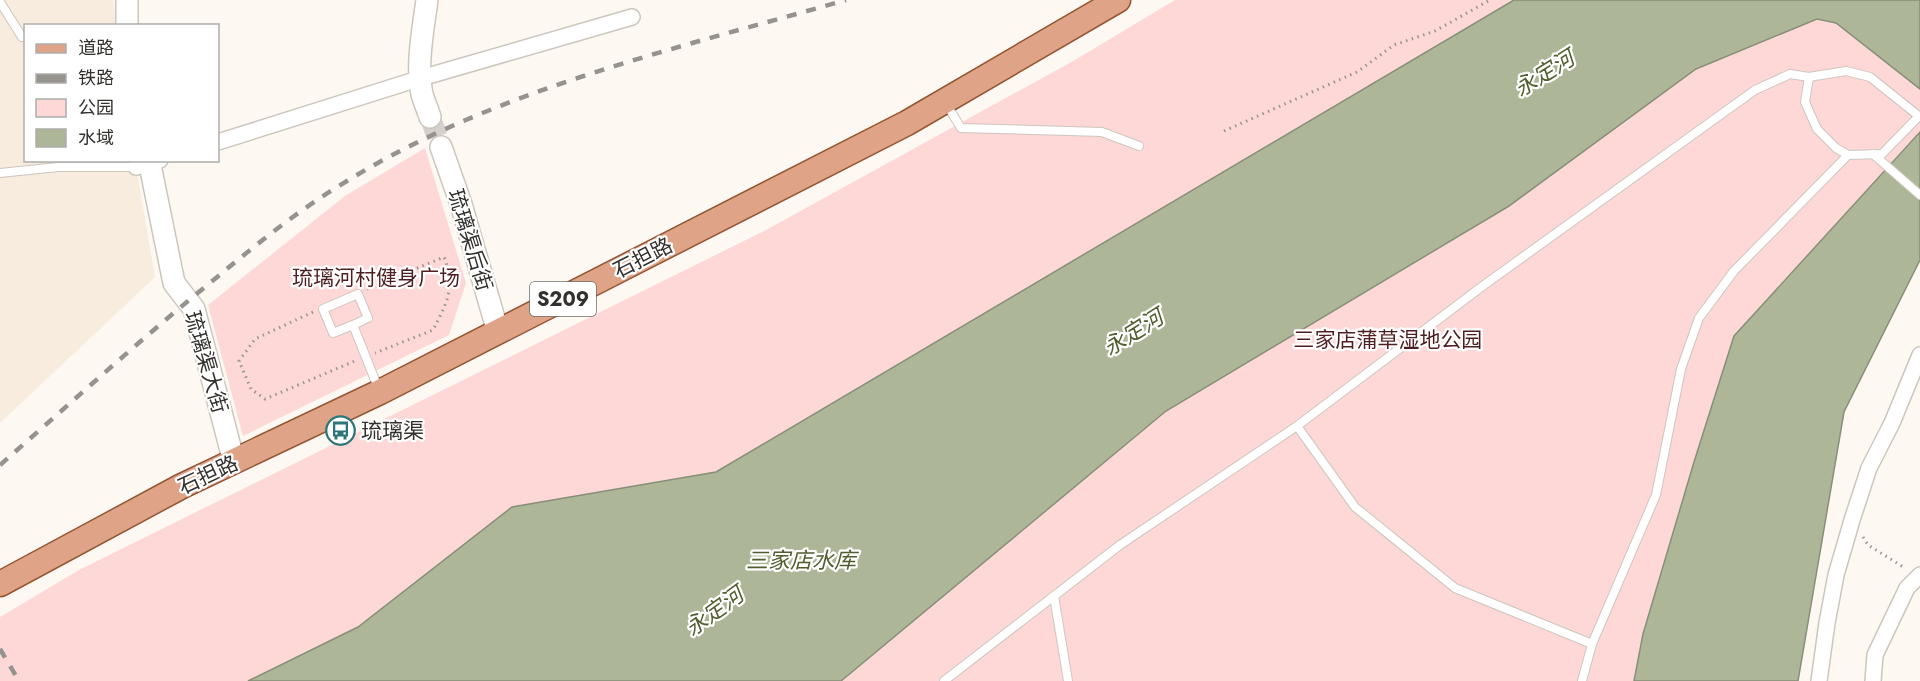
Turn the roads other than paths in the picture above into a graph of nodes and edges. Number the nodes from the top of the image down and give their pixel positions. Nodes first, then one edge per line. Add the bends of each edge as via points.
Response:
1 (127, 0) edge
2 (427, 0) edge
3 (1118, 0) edge
4 (0, 2) edge
5 (632, 16) dead end
6 (127, 24) edge
7 (24, 36) edge
8 (1809, 77) junction
9 (421, 78) junction
10 (944, 101) junction
11 (1919, 116) edge
12 (430, 117) tunnel mouth
13 (219, 142) edge
14 (1139, 146) dead end
15 (441, 147) tunnel mouth
16 (1848, 154) junction
17 (1873, 154) junction
18 (149, 163) edge
19 (82, 164) edge
20 (0, 173) edge
21 (1920, 195) edge
22 (353, 324) junction
23 (498, 332) junction
24 (1920, 355) edge
25 (380, 392) junction
26 (1297, 426) junction
27 (234, 462) junction
28 (1919, 576) edge
29 (0, 584) edge
30 (1054, 596) junction
31 (1592, 644) junction
32 (944, 681) edge
33 (1068, 681) edge
34 (1582, 681) edge
35 (1819, 681) edge
36 (1873, 681) edge

1 - 6 street
2 - 9 street
3 - 10 main road, 石担路 / S209
4 - 7 lane
5 - 9 street
8 - 11 lane via 1846,71 1870,77
8 - 16 lane via 1805,102 1817,129
8 - 26 lane via 1790,74 1755,90 1484,285
9 - 12 street
9 - 13 street
10 - 14 lane via 961,128 1102,132
10 - 23 main road, 石担路 / S209
11 - 17 lane via 1882,154
15 - 23 street, 琉璃渠后街
16 - 17 lane
16 - 31 lane via 1734,271 1699,318 1681,369 1656,495
17 - 21 lane
18 - 19 lane
18 - 27 street, 琉璃渠大街 via 174,283 194,309
19 - 20 lane
22 - 22 lane via 333,333 323,309 358,294 368,318
22 - 25 lane
23 - 25 main road, 石担路 / S209
24 - 35 street via 1869,468 1852,520 1836,575
25 - 27 main road, 石担路 / S209
26 - 30 lane via 1120,545
26 - 31 lane via 1354,507 1455,588
27 - 29 main road, 石担路 / S209
28 - 36 street via 1907,588 1875,655
30 - 32 lane
30 - 33 lane
31 - 34 lane

